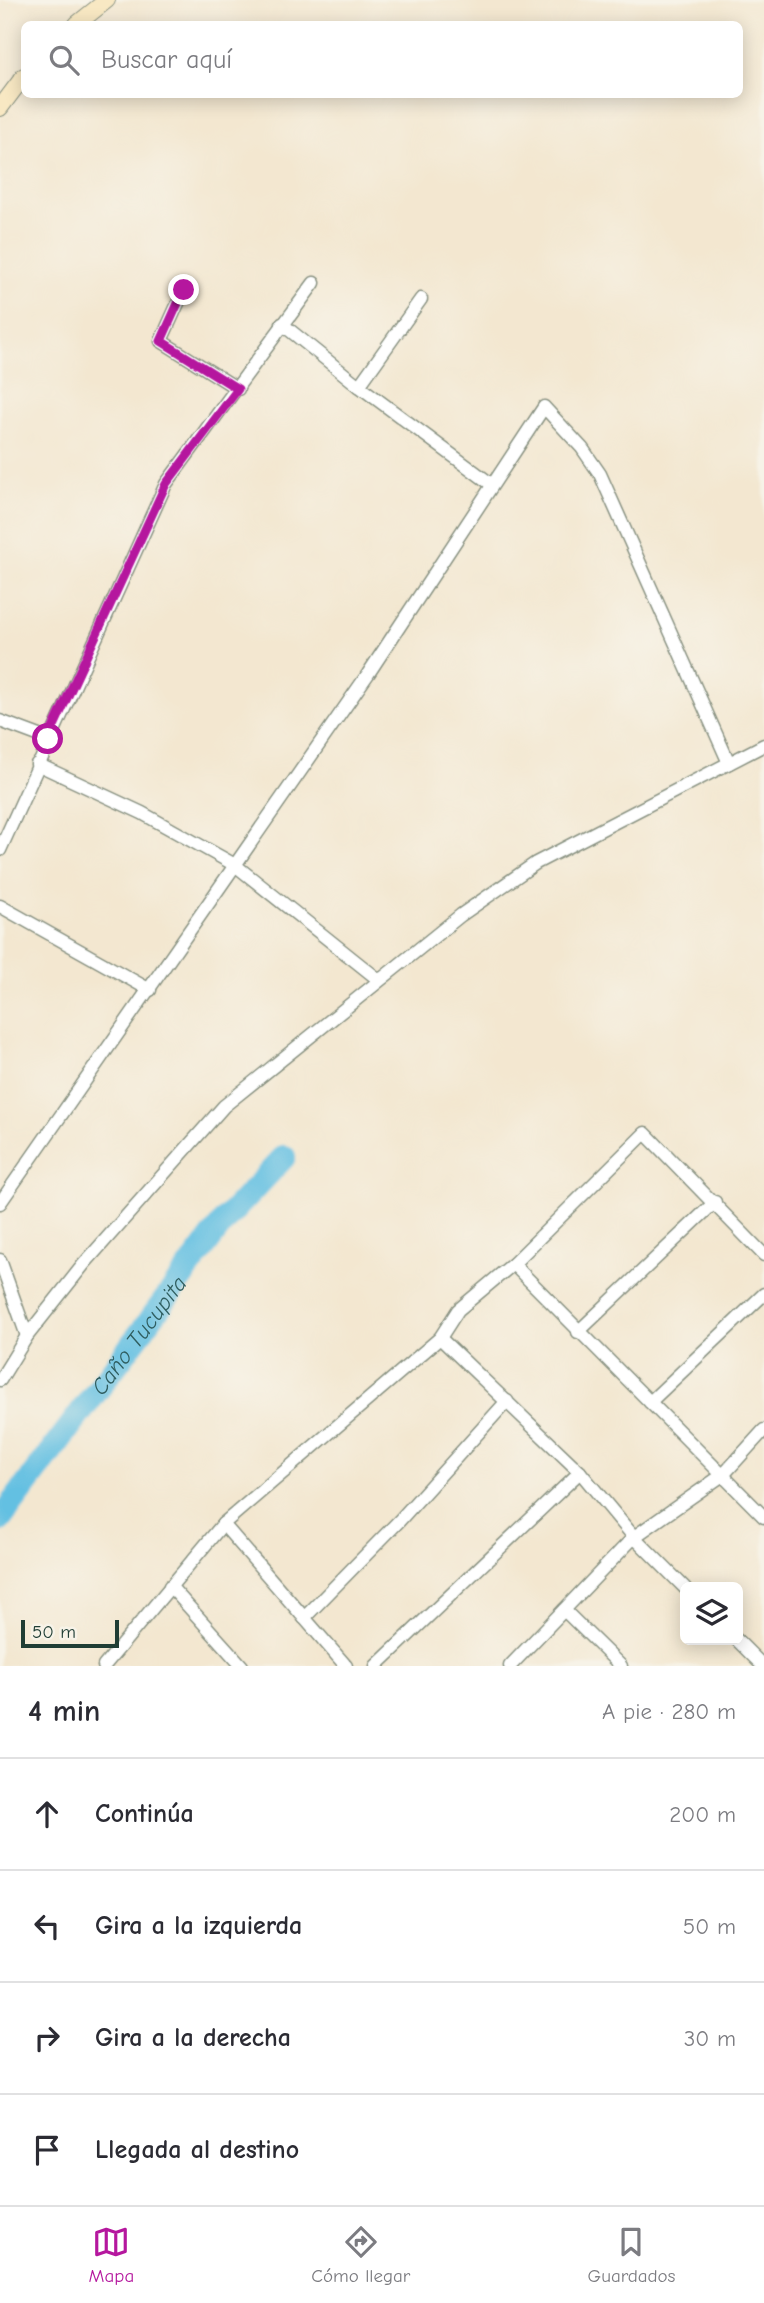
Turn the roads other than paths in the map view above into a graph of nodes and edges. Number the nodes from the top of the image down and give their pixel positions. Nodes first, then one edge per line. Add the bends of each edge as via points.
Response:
1 (107, 0) edge
2 (81, 21) edge
3 (21, 80) edge
4 (0, 108) edge
5 (314, 283) dead end
6 (184, 290) dead end
7 (421, 299) dead end
8 (282, 324) junction
9 (359, 386) junction
10 (238, 389) junction
11 (491, 484) junction
12 (0, 721) edge
13 (48, 739) junction
14 (764, 745) edge
15 (729, 763) junction
16 (37, 764) junction
17 (0, 850) edge
18 (235, 865) junction
19 (0, 906) edge
20 (379, 980) junction
21 (150, 990) junction
22 (715, 1202) junction
23 (0, 1203) edge
24 (764, 1255) edge
25 (0, 1260) edge
26 (513, 1264) junction
27 (764, 1294) edge
28 (578, 1332) junction
29 (27, 1336) junction
30 (440, 1338) junction
31 (0, 1380) edge
32 (507, 1401) junction
33 (650, 1402) junction
34 (764, 1430) edge
35 (580, 1472) junction
36 (724, 1474) junction
37 (764, 1517) edge
38 (223, 1524) junction
39 (634, 1537) junction
40 (680, 1583) edge
41 (170, 1586) junction
42 (564, 1610) junction
43 (304, 1618) junction
44 (742, 1645) edge
45 (109, 1664) edge
46 (242, 1666) edge
47 (346, 1666) edge
48 (376, 1666) edge
49 (510, 1666) edge
50 (621, 1666) edge
51 (763, 1666) edge

1 - 2 street
3 - 4 street
5 - 8 street
6 - 10 street via 161,341
7 - 9 street
8 - 9 street
8 - 10 street
9 - 11 street
10 - 13 street via 166,484
11 - 15 street via 544,407 582,447 600,474
11 - 18 street via 368,674
12 - 13 street
13 - 16 street
14 - 15 street
15 - 20 street via 536,863
16 - 17 street
16 - 18 street via 142,813
18 - 20 street
18 - 21 street
19 - 21 street
20 - 29 street via 224,1106 84,1264
21 - 23 street
22 - 24 street
22 - 26 street via 645,1133
22 - 28 street
25 - 29 street
26 - 28 street
26 - 30 street via 458,1310
27 - 33 street
28 - 33 street
29 - 31 street
30 - 32 street
30 - 38 street
32 - 35 street
32 - 43 street
33 - 36 street
34 - 36 street
35 - 39 street
35 - 48 street
36 - 37 street
36 - 39 street
38 - 41 street
38 - 43 street
39 - 40 street
39 - 42 street
41 - 45 street
41 - 46 street
42 - 49 street
42 - 50 street
43 - 47 street
44 - 51 street

